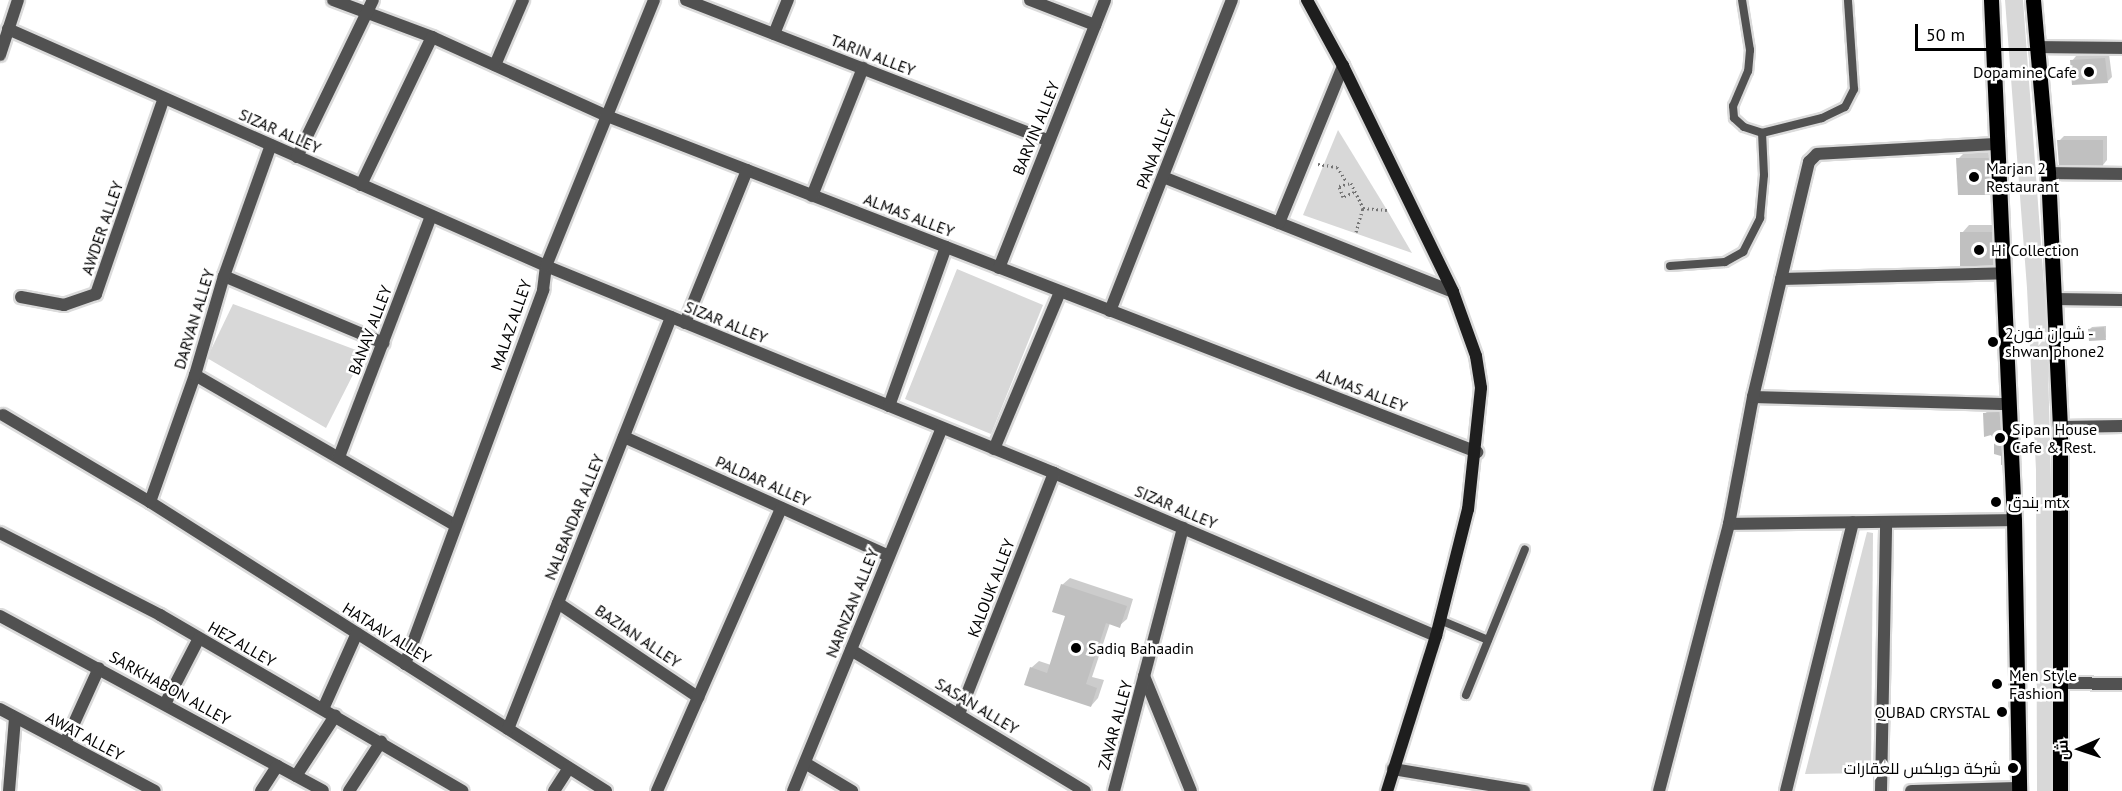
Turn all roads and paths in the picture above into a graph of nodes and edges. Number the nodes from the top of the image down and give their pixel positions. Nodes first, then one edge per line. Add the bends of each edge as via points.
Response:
1 (18, 0) edge
2 (333, 0) edge
3 (373, 0) edge
4 (523, 0) edge
5 (654, 0) edge
6 (686, 0) edge
7 (788, 0) edge
8 (1030, 0) edge
9 (1105, 0) edge
10 (1232, 0) edge
11 (1307, 0) edge
12 (1742, 0) edge
13 (1848, 0) edge
14 (1991, 0) edge
15 (2035, 0) edge
16 (368, 14) junction
17 (1095, 25) junction
18 (8, 29) junction
19 (774, 34) junction
20 (432, 37) junction
21 (2037, 47) junction
22 (2122, 48) edge
23 (0, 55) edge
24 (495, 65) junction
25 (1343, 66) junction
26 (863, 68) junction
27 (165, 98) junction
28 (607, 116) junction
29 (1762, 133) junction
30 (1049, 141) junction
31 (1998, 144) junction
32 (271, 145) junction
33 (297, 157) junction
34 (1304, 160) junction
35 (747, 170) junction
36 (2048, 172) junction
37 (2122, 174) edge
38 (1163, 177) junction
39 (1346, 181) junction
40 (361, 185) junction
41 (1354, 192) junction
42 (812, 196) junction
43 (1363, 208) junction
44 (1387, 210) dead end
45 (431, 216) junction
46 (1279, 223) junction
47 (1356, 232) dead end
48 (946, 247) junction
49 (546, 266) junction
50 (1671, 266) dead end
51 (999, 268) junction
52 (2005, 273) junction
53 (224, 276) junction
54 (1780, 279) junction
55 (1060, 291) junction
56 (1453, 292) junction
57 (21, 297) dead end
58 (2054, 299) junction
59 (2122, 300) edge
60 (1110, 311) junction
61 (671, 317) junction
62 (684, 323) junction
63 (383, 343) junction
64 (195, 375) junction
65 (1753, 397) junction
66 (2010, 404) junction
67 (889, 406) junction
68 (3, 415) dead end
69 (2122, 426) edge
70 (2060, 427) junction
71 (942, 428) junction
72 (624, 437) junction
73 (994, 449) junction
74 (1477, 452) junction
75 (339, 457) junction
76 (1054, 473) junction
77 (150, 502) junction
78 (781, 508) junction
79 (2014, 520) junction
80 (1853, 522) junction
81 (1886, 522) junction
82 (1729, 524) junction
83 (454, 525) junction
84 (1183, 528) junction
85 (0, 533) edge
86 (1525, 549) dead end
87 (889, 556) junction
88 (558, 603) junction
89 (0, 616) edge
90 (1440, 620) junction
91 (357, 633) junction
92 (1436, 636) junction
93 (199, 638) junction
94 (1488, 640) junction
95 (851, 650) junction
96 (405, 663) junction
97 (99, 668) junction
98 (1144, 676) junction
99 (2060, 683) junction
100 (2122, 684) edge
101 (1466, 695) dead end
102 (698, 697) junction
103 (165, 704) junction
104 (323, 709) junction
105 (0, 710) edge
106 (959, 714) junction
107 (335, 716) junction
108 (15, 718) junction
109 (508, 729) junction
110 (381, 742) junction
111 (65, 743) junction
112 (805, 763) junction
113 (277, 766) junction
114 (569, 768) junction
115 (1393, 770) junction
116 (296, 776) junction
117 (2019, 790) edge
118 (9, 791) edge
119 (155, 791) edge
120 (261, 791) edge
121 (323, 791) edge
122 (350, 791) edge
123 (464, 791) edge
124 (554, 791) edge
125 (606, 791) edge
126 (657, 791) edge
127 (793, 791) edge
128 (852, 791) edge
129 (1085, 791) edge
130 (1114, 791) edge
131 (1191, 791) edge
132 (1387, 791) edge
133 (1524, 791) edge
134 (1659, 791) edge
135 (1786, 791) edge
136 (1881, 791) edge
137 (1911, 791) edge
138 (2060, 791) edge

1 - 18 street
2 - 16 street, ALMAS ALLEY
3 - 16 street
4 - 24 street
5 - 28 street, MALAZ ALLEY
6 - 19 street, TARIN ALLEY
7 - 19 street
8 - 17 street
9 - 17 street, BARVIN ALLEY
10 - 38 street, PANA ALLEY
11 - 25 street
12 - 29 lane via 1750,50 1748,71 1733,106 1734,118 1744,127
13 - 29 lane via 1854,89 1845,107 1822,118
14 - 31 main road
15 - 21 main road
16 - 20 street, ALMAS ALLEY
16 - 33 street
17 - 30 street, BARVIN ALLEY
18 - 23 street
18 - 27 street, SIZAR ALLEY
19 - 26 street, TARIN ALLEY
20 - 24 street, ALMAS ALLEY
20 - 40 street
21 - 22 street
21 - 36 main road
24 - 28 street, ALMAS ALLEY
25 - 34 street
25 - 56 street
26 - 30 street, TARIN ALLEY
26 - 42 street
27 - 32 street, SIZAR ALLEY
27 - 57 street, AWDER ALLEY via 96,294 80,303 64,305
28 - 35 street, ALMAS ALLEY
28 - 49 street, MALAZ ALLEY
29 - 50 lane via 1760,218 1743,252 1725,262
30 - 51 street, BARVIN ALLEY
31 - 52 main road
31 - 54 street via 1817,154 1809,162
32 - 33 street, SIZAR ALLEY
32 - 53 street, DARVAN ALLEY
33 - 40 street, SIZAR ALLEY
34 - 39 path via 1337,167
34 - 46 street
35 - 42 street, ALMAS ALLEY
35 - 62 street
36 - 37 street
36 - 58 main road
38 - 46 street
38 - 60 street, PANA ALLEY
39 - 41 path via 1353,185
39 - 41 path via 1339,186 1341,195 1348,197
40 - 45 street, SIZAR ALLEY
41 - 43 path
42 - 48 street, ALMAS ALLEY
43 - 44 path
43 - 47 path
45 - 49 street, SIZAR ALLEY
45 - 63 street, BANAV ALLEY
46 - 56 street
48 - 51 street, ALMAS ALLEY
48 - 67 street
49 - 61 street, SIZAR ALLEY
49 - 83 street, MALAZ ALLEY via 543,290
51 - 55 street, ALMAS ALLEY
52 - 54 street
52 - 66 main road
53 - 63 street
53 - 64 street, DARVAN ALLEY
54 - 65 street
55 - 60 street, ALMAS ALLEY
55 - 73 street
56 - 74 street via 1476,356 1481,388
58 - 59 street
58 - 70 main road
60 - 74 street, ALMAS ALLEY
61 - 62 street, SIZAR ALLEY
61 - 72 street, NALBANDAR ALLEY
62 - 67 street, SIZAR ALLEY
63 - 75 street, BANAV ALLEY
64 - 75 street
64 - 77 street, DARVAN ALLEY
65 - 66 street
65 - 82 street
66 - 79 main road
67 - 71 street, SIZAR ALLEY
68 - 77 street, HATAAV ALLEY
69 - 70 street
70 - 99 main road
71 - 73 street, SIZAR ALLEY
71 - 87 street, NARNZAN ALLEY
72 - 78 street, PALDAR ALLEY
72 - 88 street, NALBANDAR ALLEY
73 - 76 street, SIZAR ALLEY
74 - 90 street via 1468,509
75 - 83 street
76 - 84 street, SIZAR ALLEY
76 - 106 street, KALOUK ALLEY
77 - 91 street, HATAAV ALLEY
78 - 87 street, PALDAR ALLEY
78 - 102 street
79 - 81 street
79 - 117 main road
80 - 81 street
80 - 82 street
80 - 135 street
81 - 136 street
82 - 134 street
83 - 96 street, MALAZ ALLEY
84 - 92 street, SIZAR ALLEY
84 - 98 street, ZAVAR ALLEY
85 - 93 street, HEZ ALLEY
86 - 94 lane
87 - 95 street, NARNZAN ALLEY
88 - 102 street, BAZIAN ALLEY
88 - 109 street, NALBANDAR ALLEY
89 - 97 street, SARKHABON ALLEY
90 - 92 street
90 - 94 lane
91 - 96 street, HATAAV ALLEY
91 - 104 street
92 - 115 street
93 - 103 street
93 - 104 street, HEZ ALLEY
94 - 101 lane
95 - 106 street, SASAN ALLEY
95 - 112 street, NARNZAN ALLEY
96 - 109 street, HATAAV ALLEY
97 - 103 street, SARKHABON ALLEY
97 - 111 street
98 - 130 street, ZAVAR ALLEY
98 - 131 street
99 - 100 street
99 - 138 main road
102 - 126 street
103 - 113 street, SARKHABON ALLEY
104 - 107 street, HEZ ALLEY
105 - 108 street, AWAT ALLEY
106 - 129 street, SASAN ALLEY
107 - 110 street, HEZ ALLEY
107 - 116 street
108 - 111 street, AWAT ALLEY
108 - 118 street
109 - 114 street, HATAAV ALLEY
110 - 122 street
110 - 123 street, HEZ ALLEY
111 - 119 street, AWAT ALLEY
112 - 127 street, NARNZAN ALLEY
112 - 128 street
113 - 116 street, SARKHABON ALLEY
113 - 120 street
114 - 124 street
114 - 125 street, HATAAV ALLEY
115 - 132 street
115 - 133 street
116 - 121 street, SARKHABON ALLEY
117 - 137 street

